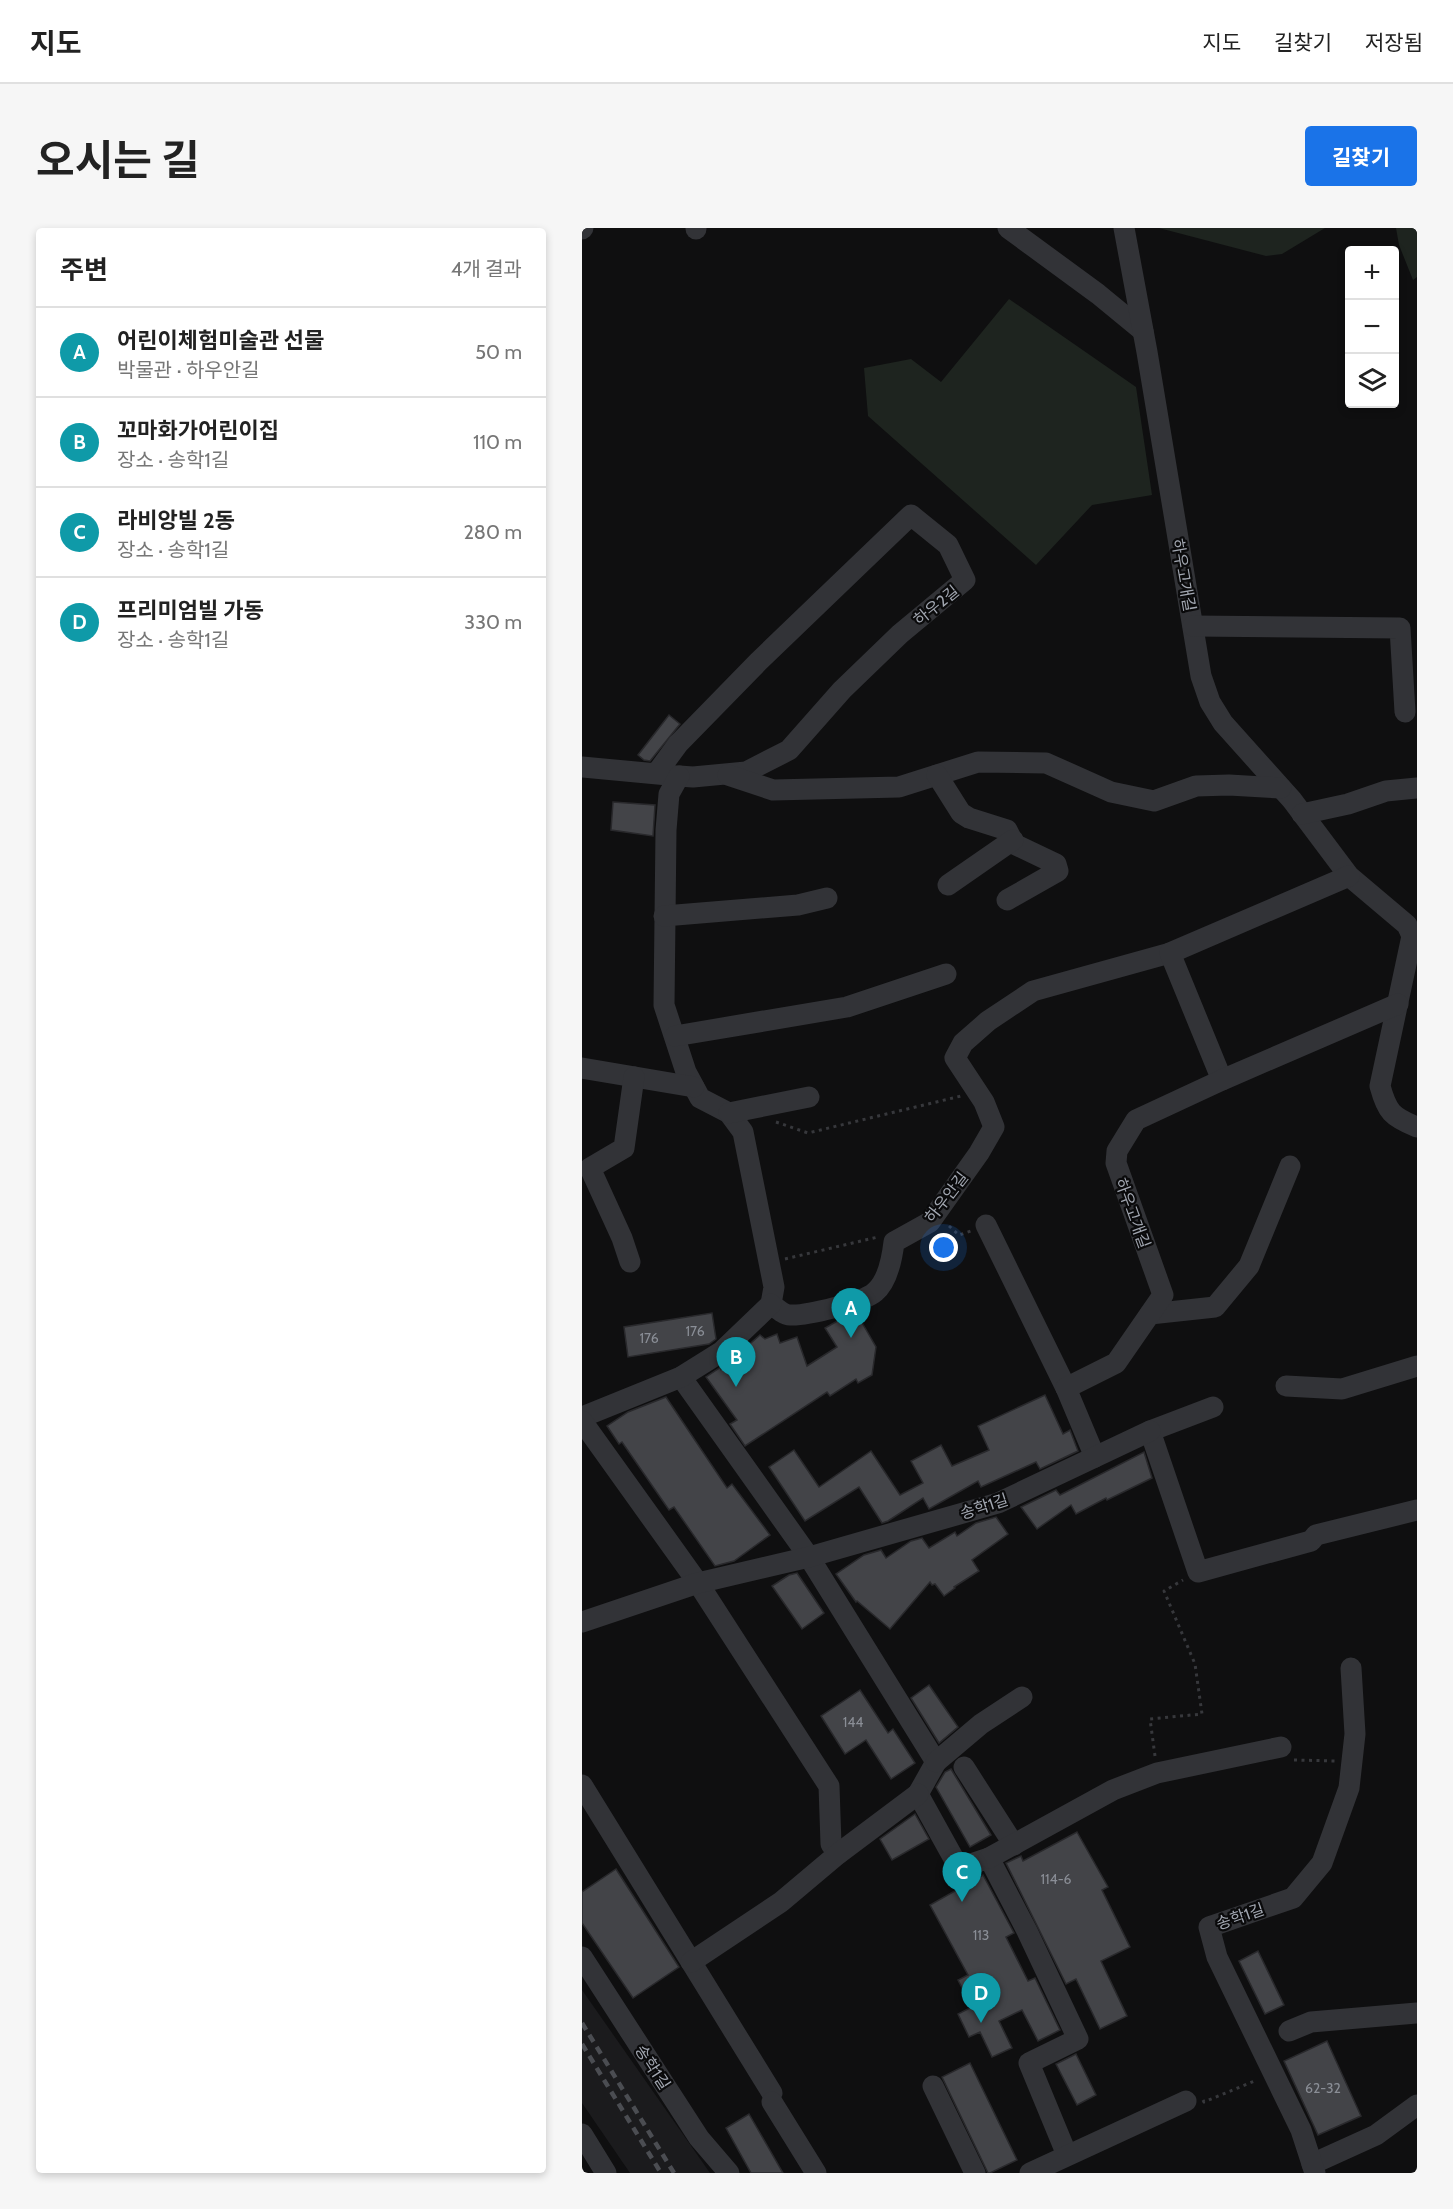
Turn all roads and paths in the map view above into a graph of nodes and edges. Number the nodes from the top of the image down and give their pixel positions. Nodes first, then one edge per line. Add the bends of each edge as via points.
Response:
1 (1008, 228) edge
2 (1124, 228) edge
3 (1143, 331) junction
4 (1193, 626) junction
5 (1405, 712) dead end
6 (583, 769) edge
7 (656, 774) junction
8 (725, 774) junction
9 (937, 775) junction
10 (679, 776) junction
11 (1281, 788) junction
12 (1417, 788) edge
13 (1302, 814) junction
14 (1013, 840) junction
15 (1349, 876) junction
16 (948, 885) dead end
17 (827, 898) dead end
18 (1007, 900) dead end
19 (664, 916) junction
20 (1413, 930) edge
21 (1170, 953) junction
22 (946, 974) dead end
23 (1398, 1004) junction
24 (675, 1036) junction
25 (582, 1068) edge
26 (634, 1077) junction
27 (1222, 1080) junction
28 (694, 1087) junction
29 (977, 1092) junction
30 (808, 1097) dead end
31 (729, 1113) junction
32 (774, 1122) dead end
33 (1417, 1127) edge
34 (586, 1161) edge
35 (1290, 1166) dead end
36 (930, 1222) junction
37 (986, 1225) joint
38 (894, 1242) junction
39 (630, 1262) dead end
40 (769, 1262) junction
41 (771, 1304) junction
42 (1150, 1314) junction
43 (1417, 1366) edge
44 (681, 1377) junction
45 (1286, 1386) dead end
46 (1066, 1388) junction
47 (1213, 1407) dead end
48 (582, 1419) edge
49 (1150, 1431) junction
50 (1095, 1457) junction
51 (1417, 1510) edge
52 (809, 1557) junction
53 (1198, 1572) junction
54 (698, 1583) junction
55 (582, 1622) edge
56 (1351, 1668) dead end
57 (1022, 1697) dead end
58 (1287, 1750) joint
59 (1352, 1761) junction
60 (936, 1762) junction
61 (964, 1767) dead end
62 (1156, 1773) junction
63 (582, 1785) edge
64 (918, 1794) junction
65 (1014, 1845) junction
66 (838, 1854) junction
67 (989, 1858) junction
68 (582, 1957) edge
69 (691, 1962) junction
70 (1417, 2013) edge
71 (1289, 2031) dead end
72 (1273, 2073) junction
73 (933, 2086) dead end
74 (1186, 2101) joint
75 (1417, 2105) edge
76 (582, 2134) edge
77 (1067, 2155) junction
78 (1313, 2168) edge
79 (606, 2173) edge
80 (729, 2173) edge
81 (816, 2173) edge
82 (975, 2173) edge
83 (1030, 2173) edge

1 - 3 street
2 - 3 street, 하우고개길
3 - 4 street, 하우고개길
4 - 5 street via 1400,628
4 - 11 street, 하우고개길 via 1201,676 1210,702 1223,723
6 - 7 street, 하우2길
7 - 8 street, 하우2길 via 678,744 758,662 911,515 948,545 965,580 900,634 842,690 789,750 746,771
7 - 10 street, 하우2길
8 - 9 street via 773,790 899,788
8 - 10 street, 하우2길
9 - 11 street via 978,762 1046,763 1111,792 1154,801 1196,786
9 - 14 street via 961,813 1007,830
10 - 19 street via 669,795
11 - 13 street, 하우고개길
12 - 13 street via 1386,791
13 - 15 street, 하우고개길
14 - 16 street
14 - 18 street via 1014,844 1056,864 1058,872
15 - 20 street, 하우고개길
15 - 21 street
17 - 19 street via 798,905
19 - 24 street via 664,1005
20 - 23 street, 하우고개길
21 - 27 street
21 - 29 street, 하우안길 via 1033,991 988,1021 963,1043 955,1058
22 - 24 street via 847,1007
23 - 27 street, 하우고개길
23 - 33 street, 하우고개길 via 1380,1086 1386,1107 1398,1119
24 - 28 street
25 - 26 street
26 - 28 street
26 - 34 street via 624,1148
27 - 42 street, 하우고개길 via 1137,1120 1116,1151 1116,1163 1163,1295
28 - 31 street via 700,1098
29 - 32 path via 808,1133
29 - 36 street, 하우안길 via 994,1127
30 - 31 street
31 - 40 street via 743,1132
34 - 39 street
35 - 42 street via 1249,1266 1215,1307
36 - 37 path via 947,1223 959,1235
36 - 38 street, 하우안길
37 - 46 street
38 - 40 path via 884,1236
38 - 41 street via 883,1283 873,1294 810,1314 788,1316
40 - 41 street via 774,1287
41 - 44 street via 721,1352
42 - 46 street via 1116,1363
43 - 45 street via 1342,1389
44 - 48 street
44 - 52 street
46 - 50 street
47 - 49 street, 송학1길
48 - 54 street
49 - 50 street, 송학1길
49 - 53 street
50 - 52 street, 송학1길 via 999,1503
51 - 53 street via 1316,1535 1311,1541
52 - 54 street, 송학1길
52 - 60 street
53 - 62 path via 1164,1591 1196,1664 1202,1714 1150,1719
54 - 55 street, 송학1길
54 - 66 street via 829,1786 831,1844
56 - 59 street, 송학1길 via 1355,1734
57 - 60 street via 981,1724
58 - 59 path via 1294,1761
58 - 62 street
59 - 72 street, 송학1길 via 1349,1788 1322,1863 1293,1898 1209,1927 1216,1957
60 - 64 street
61 - 65 street
62 - 65 street via 1113,1790
63 - 69 street
64 - 66 street
64 - 67 street via 959,1868
65 - 67 street
66 - 69 street via 781,1902
67 - 77 street via 1078,2039 1029,2063
68 - 80 street, 송학1길 via 699,2138
69 - 81 street
70 - 71 street via 1311,2022
72 - 74 path via 1204,2102 1200,2094
72 - 78 street, 송학1길
73 - 82 street
74 - 77 street
75 - 78 street via 1376,2135
76 - 79 street
77 - 83 street

